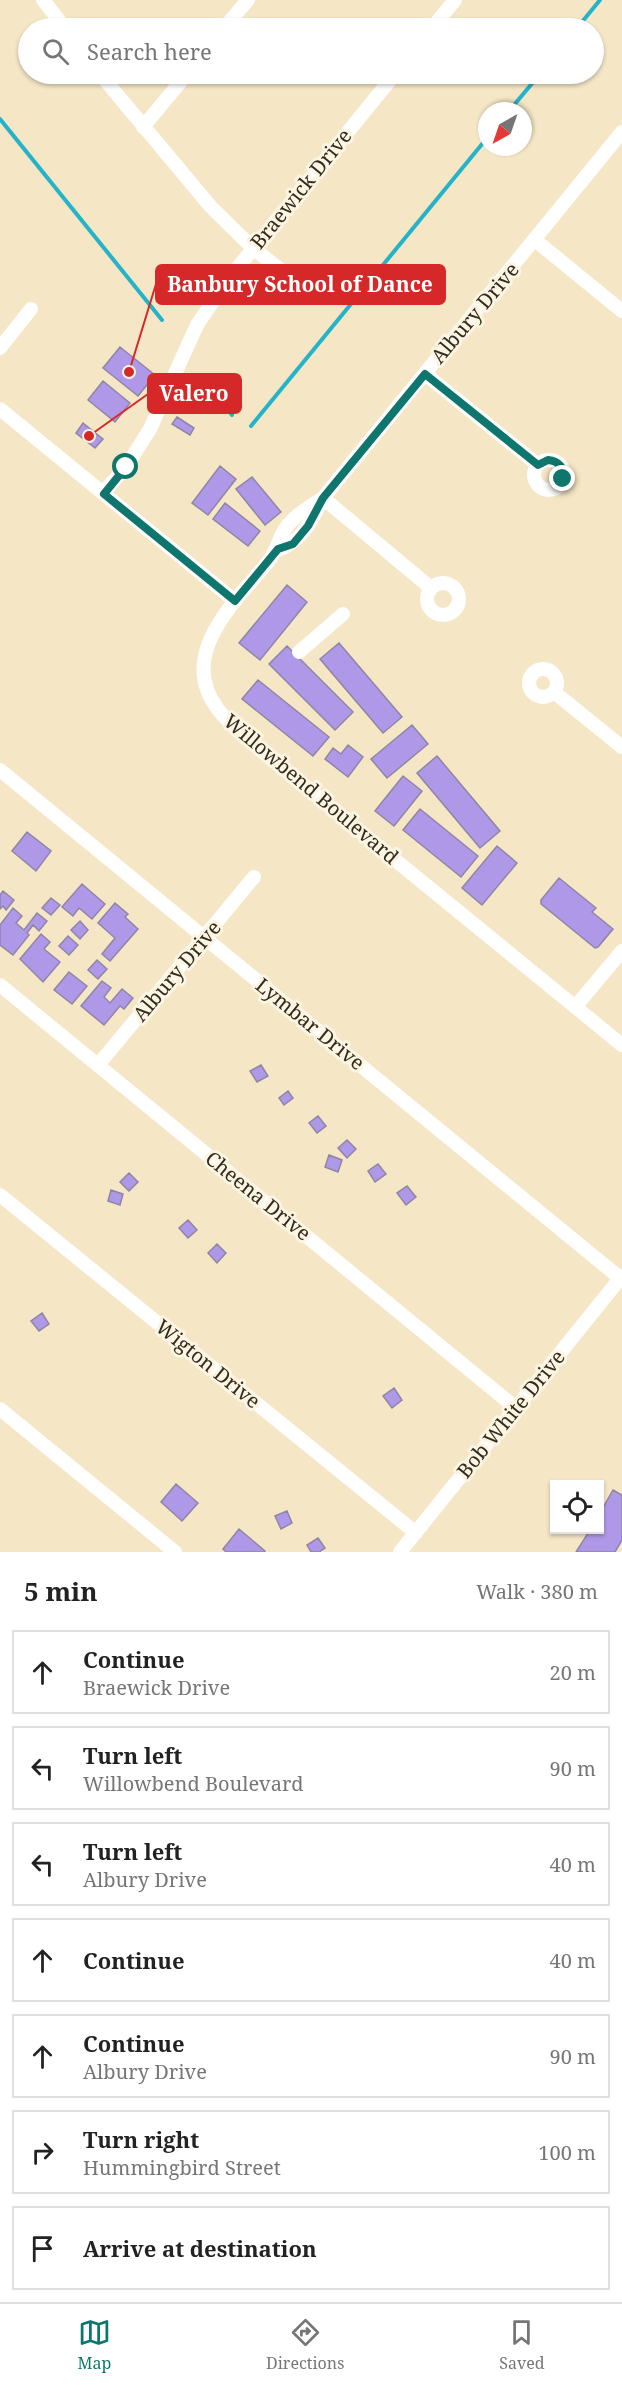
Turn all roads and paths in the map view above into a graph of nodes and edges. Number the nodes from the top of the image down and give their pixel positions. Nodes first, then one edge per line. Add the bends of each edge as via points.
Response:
1 (43, 0) edge
2 (248, 0) edge
3 (455, 0) edge
4 (57, 18) edge
5 (233, 18) edge
6 (440, 18) edge
7 (108, 84) edge
8 (180, 84) edge
9 (387, 84) edge
10 (143, 127) junction
11 (622, 132) edge
12 (535, 240) junction
13 (253, 248) junction
14 (316, 298) dead end
15 (31, 309) dead end
16 (622, 311) edge
17 (0, 348) edge
18 (425, 374) junction
19 (0, 409) edge
20 (538, 465) dead end
21 (104, 494) junction
22 (323, 498) junction
23 (431, 588) dead end
24 (235, 601) junction
25 (343, 615) dead end
26 (299, 652) dead end
27 (554, 692) dead end
28 (622, 747) edge
29 (0, 770) edge
30 (254, 877) dead end
31 (205, 938) junction
32 (622, 951) edge
33 (0, 985) edge
34 (575, 1007) junction
35 (622, 1045) edge
36 (99, 1065) junction
37 (0, 1194) edge
38 (621, 1277) edge
39 (516, 1408) junction
40 (0, 1409) edge
41 (416, 1533) junction
42 (175, 1552) edge
43 (400, 1552) edge

1 - 4 street
2 - 5 street
3 - 6 street
7 - 10 street
8 - 10 street
9 - 13 street, Braewick Drive
10 - 13 street via 211,207
11 - 12 street, Albury Drive
12 - 16 street
12 - 18 street, Albury Drive
13 - 14 street
13 - 21 street, Braewick Drive via 197,325 150,429
15 - 17 street
18 - 20 street
18 - 22 street, Albury Drive
19 - 21 street
21 - 24 street
22 - 23 street
22 - 24 street, Albury Drive via 293,544 278,549
24 - 34 street, Willowbend Boulevard via 209,638 202,661 204,685 217,708 242,735
25 - 26 street
27 - 28 street
29 - 31 street, Lymbar Drive
30 - 31 street, Albury Drive
31 - 36 street, Albury Drive
31 - 38 street, Lymbar Drive
32 - 34 street
33 - 36 street, Cheena Drive
34 - 35 street, Willowbend Boulevard
36 - 39 street, Cheena Drive
37 - 41 street, Wigton Drive
38 - 39 street, Bob White Drive
39 - 41 street, Bob White Drive
40 - 42 street
41 - 43 street, Bob White Drive

